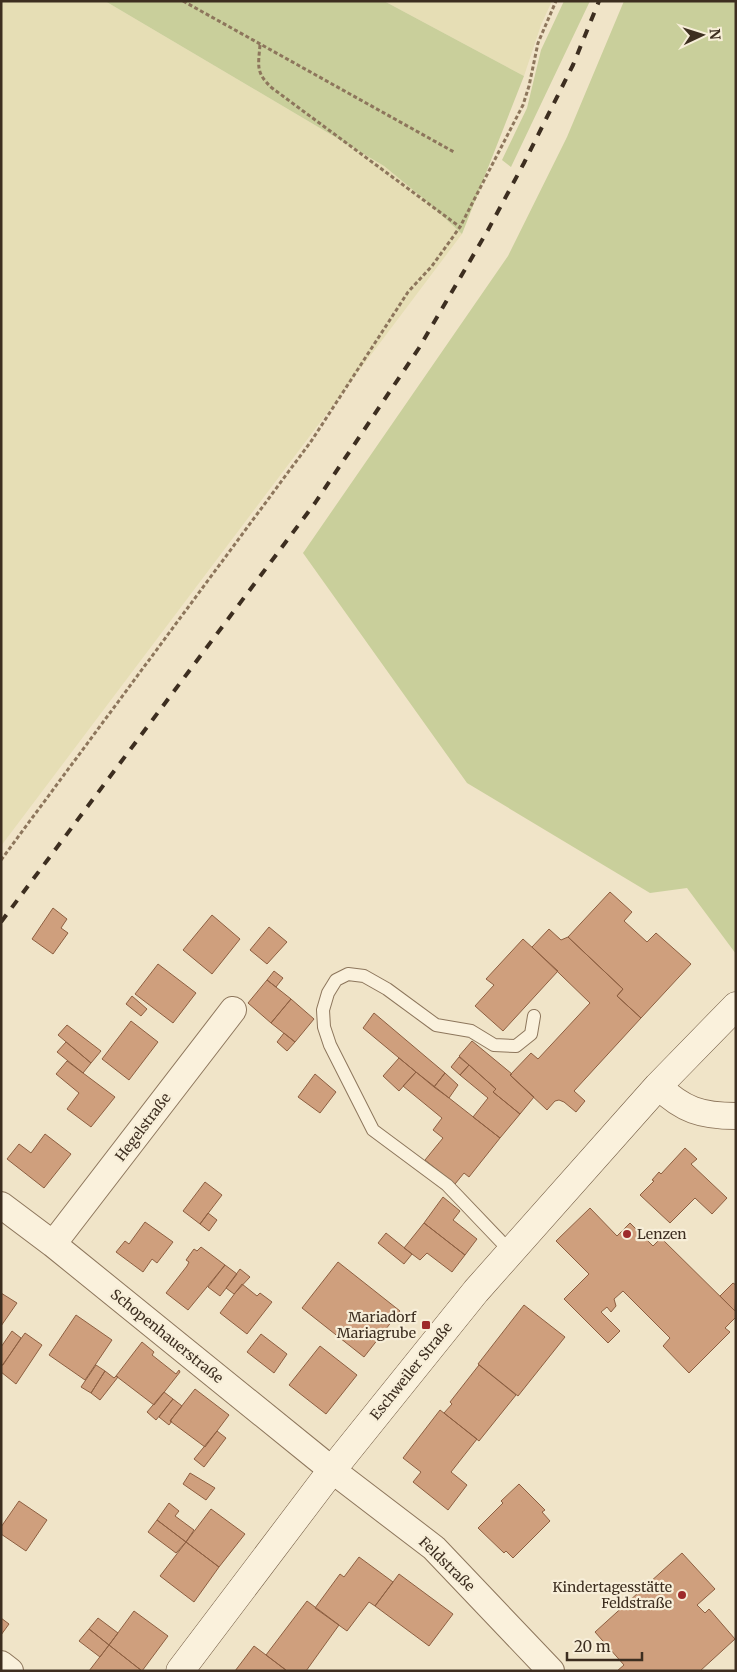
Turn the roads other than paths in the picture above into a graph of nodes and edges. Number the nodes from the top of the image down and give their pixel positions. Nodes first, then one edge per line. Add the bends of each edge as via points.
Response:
1 (736, 1006) edge
2 (233, 1010) dead end
3 (534, 1016) dead end
4 (658, 1086) junction
5 (736, 1116) edge
6 (1, 1205) edge
7 (53, 1244) junction
8 (510, 1252) junction
9 (332, 1470) junction
10 (1, 1664) edge
11 (10, 1671) edge
12 (180, 1671) edge
13 (551, 1671) edge

1 - 4 street, Eschweiler Straße
2 - 7 street, Hegelstraße
3 - 8 lane via 531,1034 516,1046 494,1045 470,1031 436,1025 387,988 364,976 348,974 336,980 328,993 324,1010 324,1027 330,1045 373,1130 447,1185
4 - 5 street via 674,1101 690,1109 717,1116
4 - 8 street, Eschweiler Straße
6 - 7 street, Schopenhauerstraße
7 - 9 street, Schopenhauerstraße
8 - 9 street, Eschweiler Straße
9 - 12 street, Eschweiler Straße
9 - 13 street, Feldstraße via 434,1548
10 - 11 street

